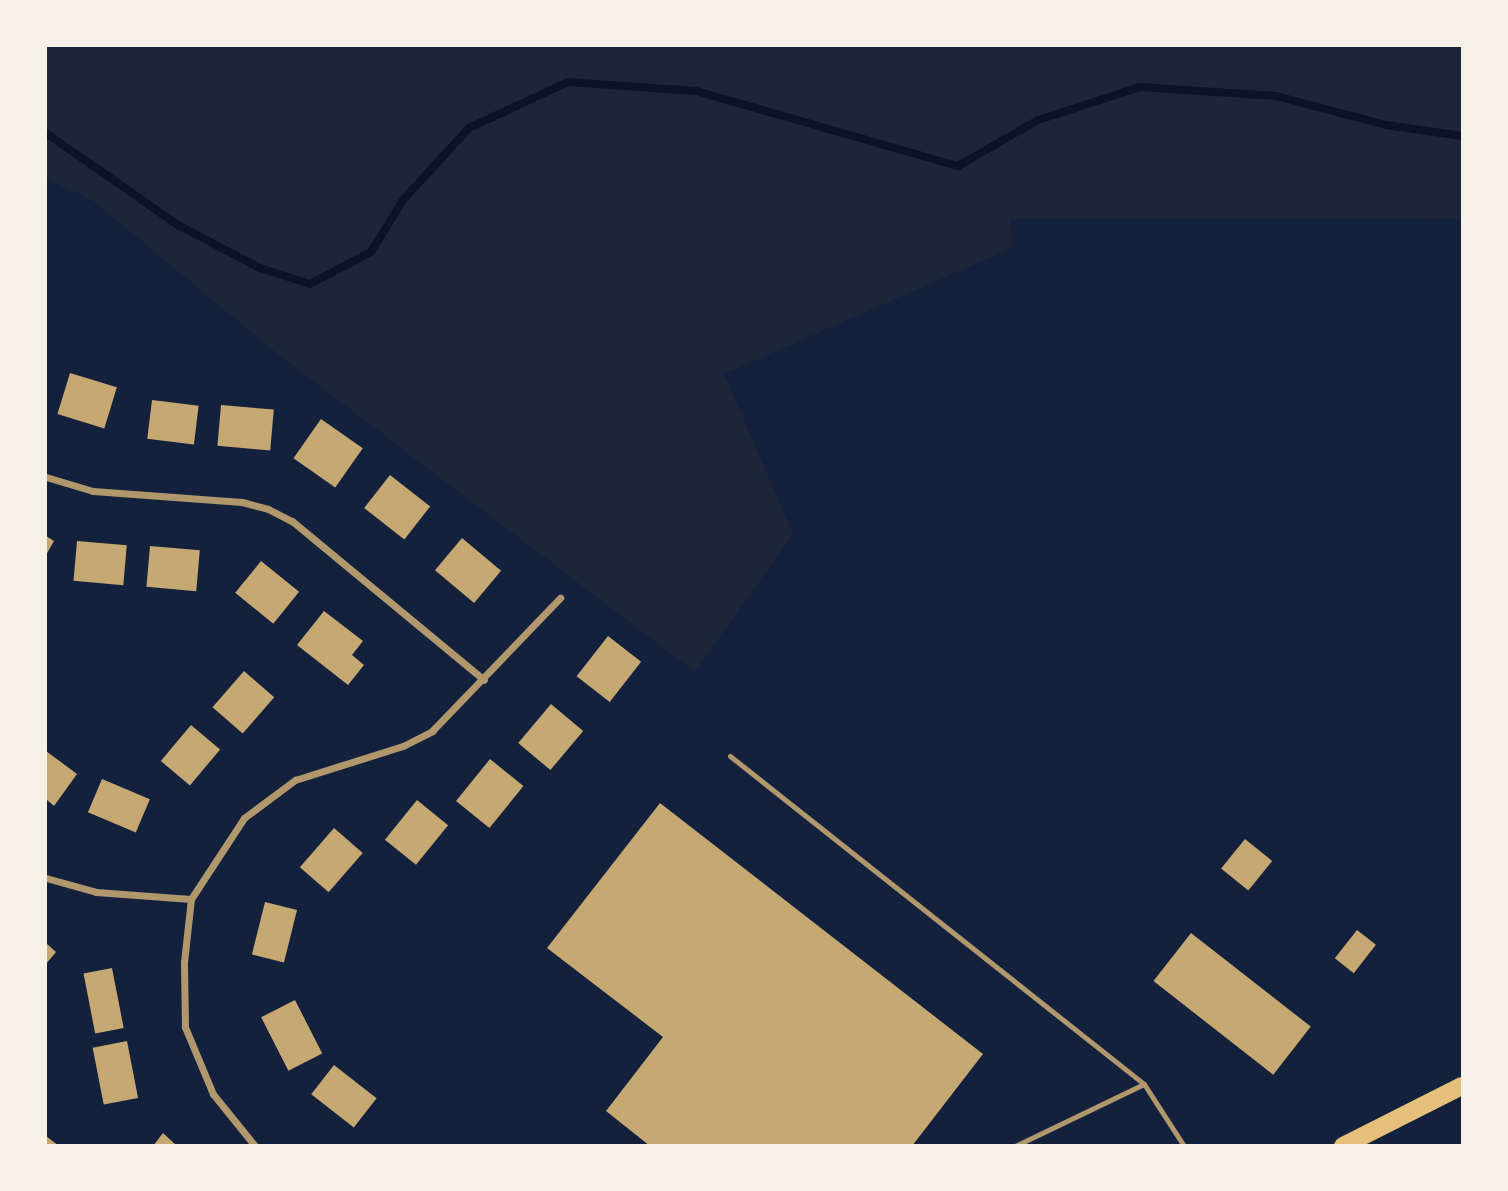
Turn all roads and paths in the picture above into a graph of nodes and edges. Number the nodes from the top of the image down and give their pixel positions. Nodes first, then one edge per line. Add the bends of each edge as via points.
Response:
1 (46, 477) edge
2 (560, 598) dead end
3 (484, 680) junction
4 (730, 756) dead end
5 (46, 878) edge
6 (191, 899) junction
7 (1144, 1084) junction
8 (1462, 1086) edge
9 (255, 1146) edge
10 (1015, 1146) edge
11 (1184, 1146) edge
12 (1343, 1146) edge

1 - 3 street via 93,491 242,502 268,509 292,521
2 - 3 street
3 - 6 street via 432,731 403,746 295,780 244,818
4 - 7 lane
5 - 6 street via 96,892
6 - 9 street via 184,962 186,1027 213,1094
7 - 10 lane
7 - 11 lane
8 - 12 main road

